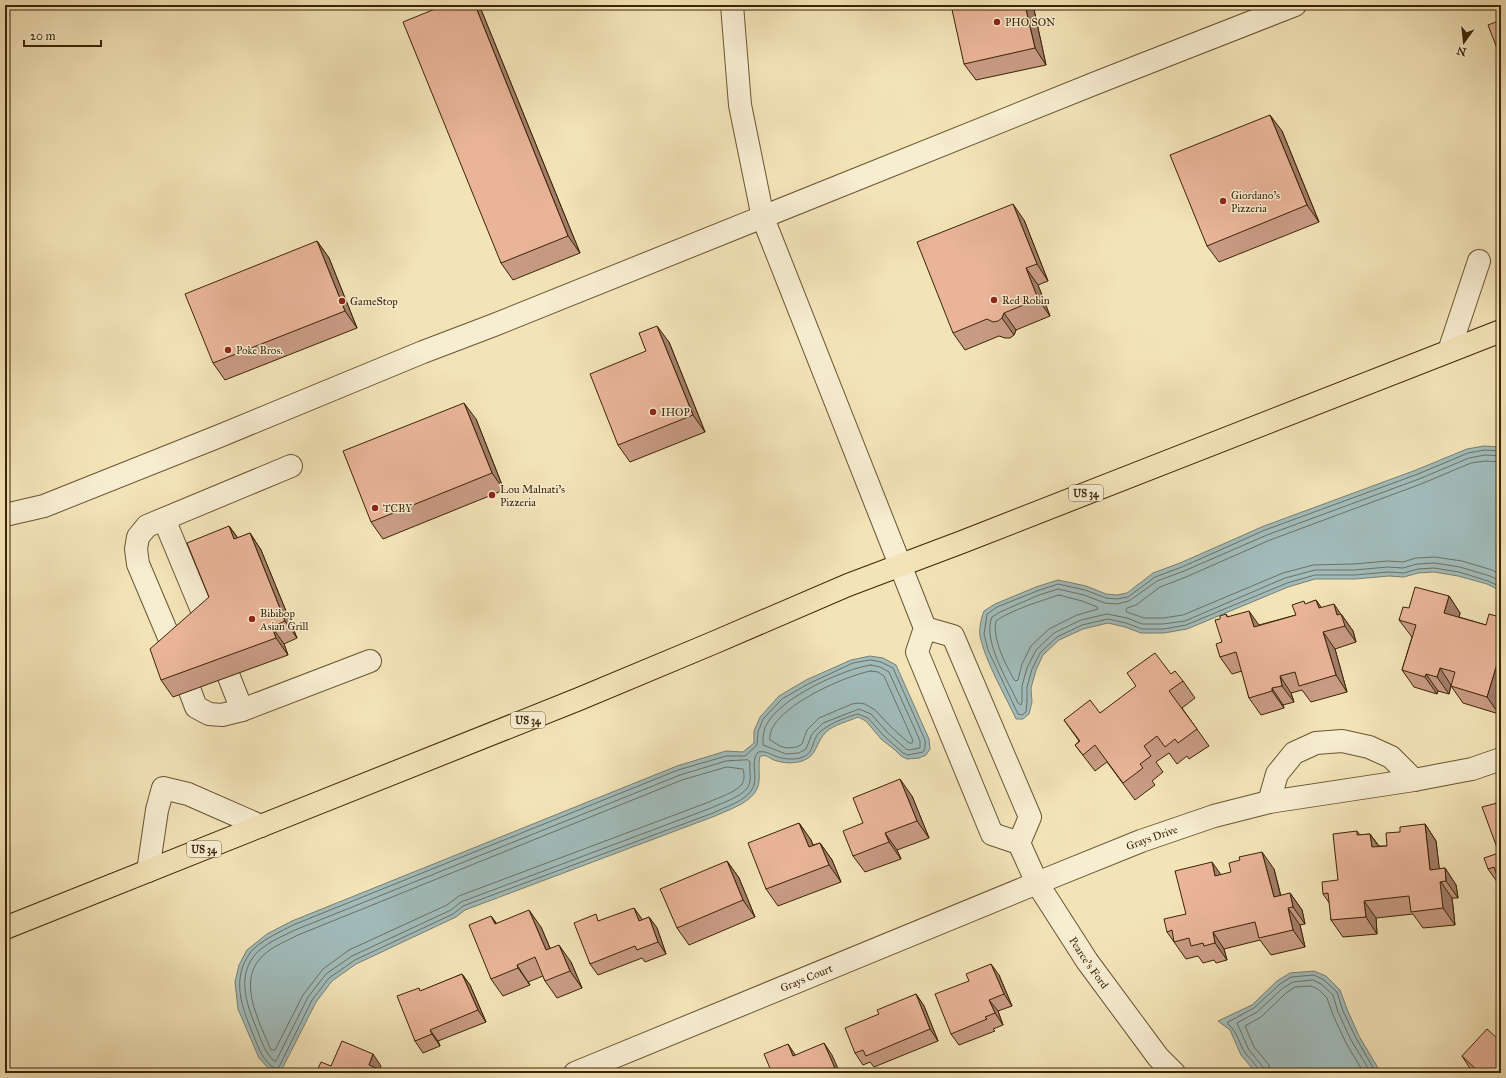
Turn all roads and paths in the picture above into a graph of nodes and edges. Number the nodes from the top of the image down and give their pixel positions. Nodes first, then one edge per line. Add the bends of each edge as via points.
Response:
1 (732, 5) edge
2 (1295, 5) edge
3 (763, 218) junction
4 (1479, 261) dead end
5 (1501, 331) edge
6 (1449, 351) junction
7 (291, 466) dead end
8 (5, 515) edge
9 (164, 519) junction
10 (900, 566) junction
11 (208, 625) edge
12 (925, 628) junction
13 (176, 654) edge
14 (370, 660) dead end
15 (229, 677) dead end
16 (190, 691) dead end
17 (242, 710) junction
18 (1501, 759) edge
19 (1414, 780) junction
20 (1270, 802) junction
21 (261, 826) junction
22 (1019, 843) junction
23 (148, 871) junction
24 (1037, 883) junction
25 (5, 928) edge
26 (575, 1073) edge
27 (1174, 1073) edge

1 - 3 street via 740,105
2 - 3 street
3 - 8 street via 51,503
3 - 10 street
4 - 6 street
5 - 6 main road, US 34
6 - 10 main road, US 34
7 - 9 street
9 - 11 street
9 - 13 street via 147,526 138,537 136,549 138,564
10 - 12 street
10 - 21 main road, US 34 via 848,585 579,699
12 - 22 street via 917,652 992,834
12 - 22 street via 953,636 1030,817
14 - 17 street
15 - 17 street
16 - 17 street via 196,707 209,714 222,715
18 - 19 street, Grays Drive via 1472,769
19 - 20 street, Grays Drive
19 - 20 street via 1391,757 1369,747 1342,741 1316,743 1294,753 1277,774
20 - 24 street, Grays Drive via 1214,816 1142,841
21 - 23 main road, US 34
21 - 23 street via 188,794 163,788
22 - 24 street, Pearce's Ford
23 - 25 main road, US 34
24 - 26 street, Grays Court
24 - 27 street, Pearce's Ford via 1087,961 1158,1057

